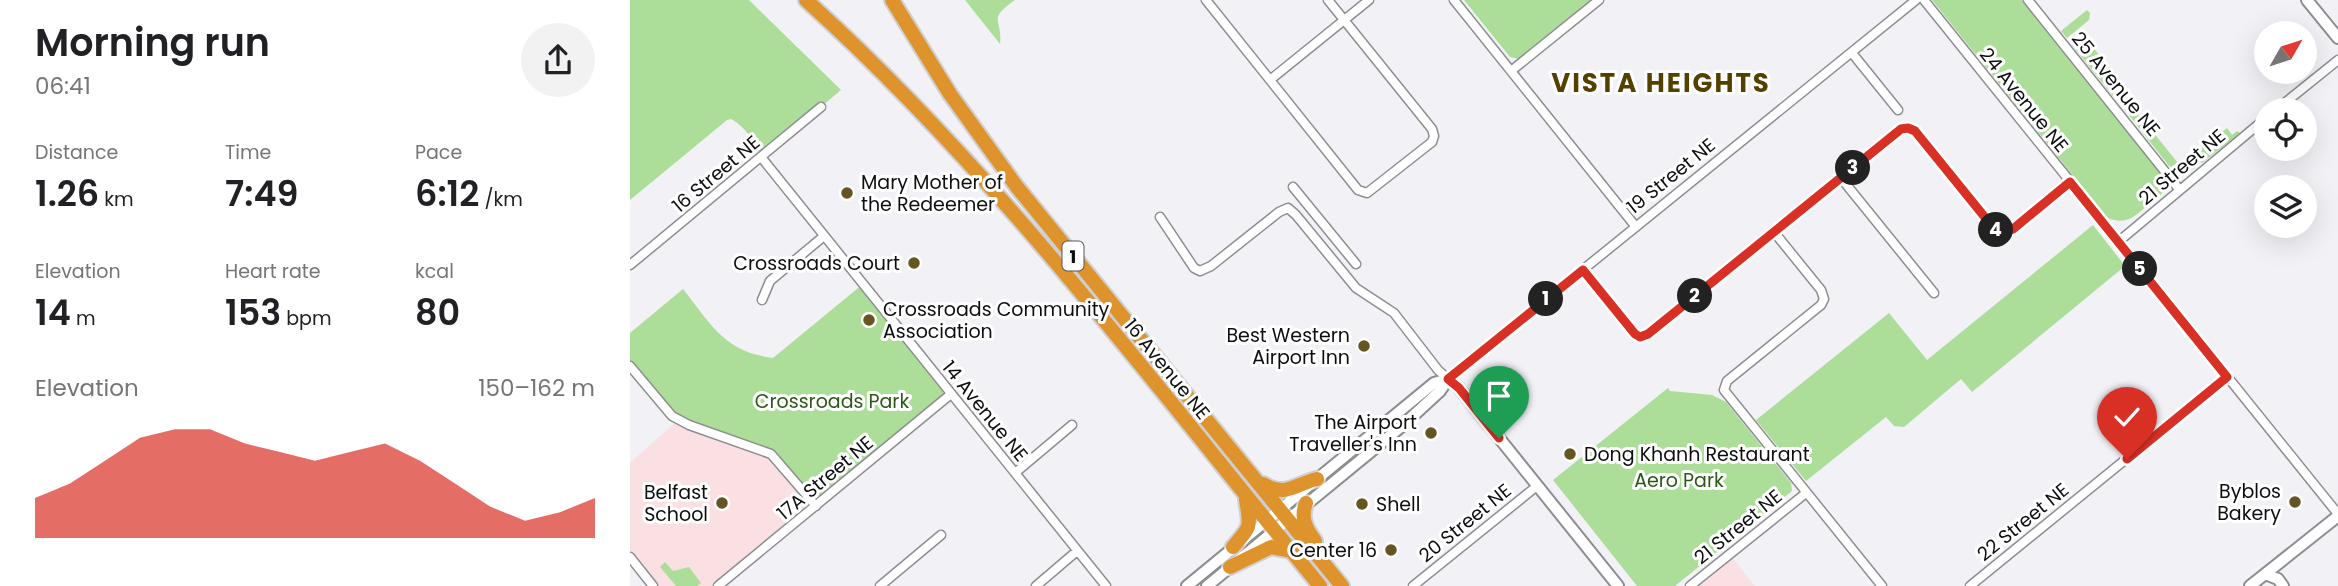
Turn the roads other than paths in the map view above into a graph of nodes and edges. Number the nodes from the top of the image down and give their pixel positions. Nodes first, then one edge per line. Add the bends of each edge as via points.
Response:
1 (806, 0) edge
2 (892, 0) edge
3 (1206, 0) edge
4 (1328, 0) edge
5 (1369, 0) edge
6 (1454, 0) edge
7 (1599, 0) edge
8 (1916, 0) edge
9 (1924, 0) edge
10 (2028, 0) edge
11 (2307, 0) edge
12 (1344, 20) junction
13 (2338, 38) edge
14 (1852, 53) junction
15 (2338, 60) edge
16 (1511, 71) junction
17 (1270, 80) junction
18 (2291, 98) edge
19 (821, 107) dead end
20 (1898, 110) dead end
21 (2254, 128) edge
22 (761, 157) junction
23 (1841, 178) junction
24 (2070, 182) junction
25 (1293, 187) dead end
26 (2179, 189) junction
27 (1160, 217) dead end
28 (1636, 227) junction
29 (1774, 232) junction
30 (824, 236) junction
31 (2118, 242) junction
32 (1356, 264) dead end
33 (630, 265) edge
34 (1583, 270) junction
35 (1934, 293) dead end
36 (762, 300) dead end
37 (630, 366) edge
38 (2227, 377) junction
39 (1448, 379) junction
40 (951, 394) junction
41 (1072, 425) dead end
42 (1015, 473) junction
43 (1317, 479) junction
44 (1256, 480) junction
45 (1537, 485) junction
46 (1806, 493) junction
47 (1246, 494) junction
48 (1306, 503) junction
49 (816, 506) junction
50 (1284, 514) junction
51 (2338, 515) edge
52 (1270, 525) junction
53 (941, 535) dead end
54 (1233, 547) junction
55 (1077, 551) junction
56 (1291, 551) junction
57 (630, 557) edge
58 (1230, 567) junction
59 (2265, 574) junction
60 (653, 586) edge
61 (718, 586) edge
62 (880, 586) edge
63 (1036, 586) edge
64 (1106, 586) edge
65 (1187, 586) edge
66 (1207, 586) edge
67 (1320, 586) edge
68 (1342, 586) edge
69 (1351, 586) edge
70 (1413, 586) edge
71 (1618, 586) edge
72 (1690, 586) edge
73 (1882, 586) edge
74 (1970, 586) edge
75 (2250, 586) edge
76 (2266, 586) edge
77 (2283, 586) edge

1 - 47 highway, 16 Avenue NE / 1 via 972,165
2 - 44 highway, 16 Avenue NE / 1 via 950,94 1017,187
3 - 17 street
4 - 12 street
5 - 12 street
6 - 16 street
7 - 16 street
8 - 14 street, 19 Street NE
9 - 24 street, 24 Avenue NE
10 - 26 street, 25 Avenue NE
11 - 13 street
12 - 17 street
12 - 17 street via 1434,133 1432,142 1367,193 1358,190
14 - 20 street
14 - 28 street, 19 Street NE
15 - 18 street
16 - 28 street
19 - 22 street, 16 Street NE
21 - 26 street, 21 Street NE
22 - 30 street, 14 Avenue NE
22 - 33 street, 16 Street NE
23 - 24 street via 1908,128 2002,233
23 - 29 street
23 - 35 street
24 - 31 street, 24 Avenue NE
25 - 32 street
26 - 31 street, 21 Street NE
27 - 39 street via 1200,271 1288,208 1356,288 1394,313
28 - 34 street, 19 Street NE
29 - 34 street via 1640,337
29 - 46 street via 1821,290 1823,302 1727,381 1724,390
30 - 36 street via 770,281
30 - 40 street, 14 Avenue NE
31 - 38 street, 24 Avenue NE
34 - 39 street, 19 Street NE
37 - 49 street via 672,416 771,454
38 - 51 street, 24 Avenue NE
38 - 74 street, 22 Street NE
39 - 43 street, 19 Street NE via 1434,383
39 - 45 street
39 - 48 street, 19 Street NE via 1402,426
40 - 42 street, 14 Avenue NE
40 - 49 street, 17A Street NE
41 - 42 street
42 - 55 street, 14 Avenue NE
43 - 44 highway via 1282,491
43 - 50 street, 19 Street NE
44 - 50 highway, 16 Avenue NE / 1
45 - 70 street, 20 Street NE
45 - 71 street
46 - 72 street, 21 Street NE
46 - 73 street
47 - 52 highway, 16 Avenue NE / 1
47 - 54 highway via 1250,526
48 - 50 street, 19 Street NE
48 - 69 highway via 1305,526
49 - 61 street, 17A Street NE
50 - 52 street, 19 Street NE
50 - 68 highway, 16 Avenue NE / 1
51 - 59 street
52 - 54 street, 19 Street NE
52 - 56 highway, 16 Avenue NE / 1
52 - 58 street, 19 Street NE
53 - 62 street
54 - 65 street, 19 Street NE
55 - 63 street
55 - 64 street, 14 Avenue NE
56 - 58 highway via 1271,547
56 - 67 highway, 16 Avenue NE / 1
57 - 60 street
58 - 66 street, 19 Street NE
59 - 75 street
59 - 76 street
59 - 77 street

